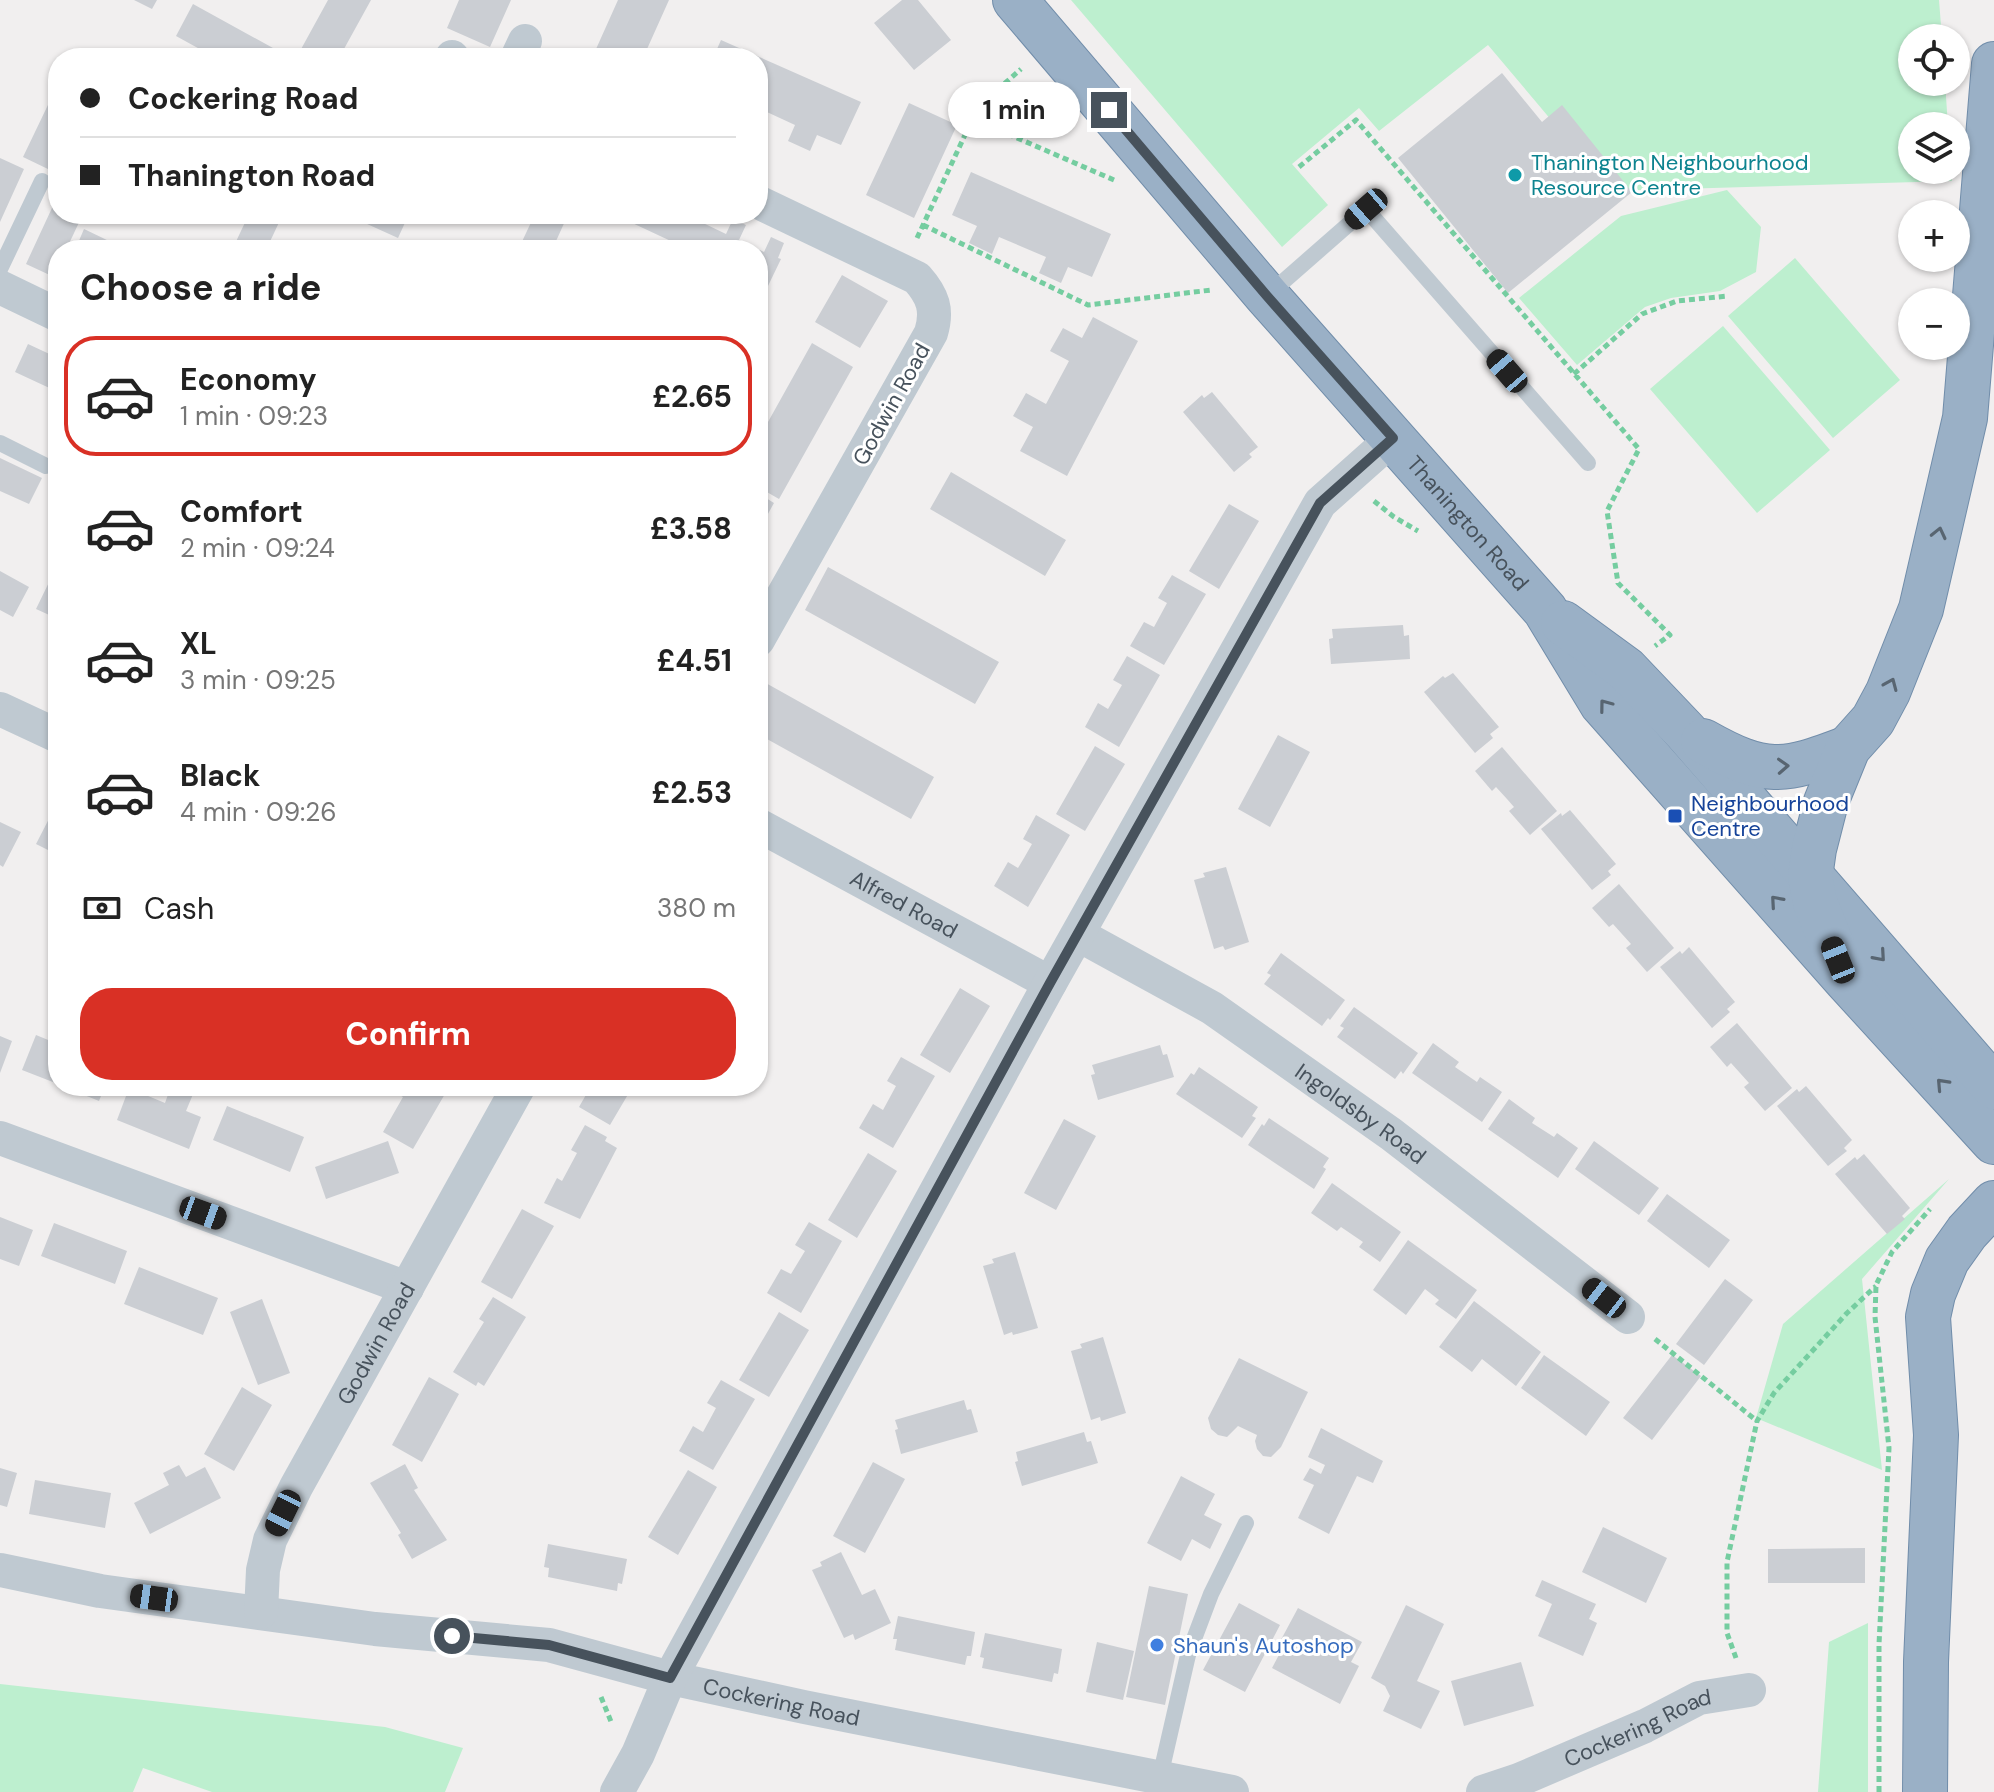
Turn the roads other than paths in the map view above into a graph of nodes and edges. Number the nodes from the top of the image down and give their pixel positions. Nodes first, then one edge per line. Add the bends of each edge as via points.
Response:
1 (1015, 0) edge
2 (1994, 64) edge
3 (42, 181) dead end
4 (768, 207) edge
5 (2, 288) edge
6 (1267, 296) junction
7 (48, 310) edge
8 (1393, 438) junction
9 (0, 443) edge
10 (1588, 463) dead end
11 (46, 466) dead end
12 (1545, 610) junction
13 (768, 622) edge
14 (0, 709) edge
15 (48, 731) edge
16 (1685, 731) junction
17 (1848, 748) junction
18 (768, 830) edge
19 (1810, 877) junction
20 (1079, 935) junction
21 (1846, 980) junction
22 (1050, 983) junction
23 (1994, 1087) edge
24 (513, 1096) edge
25 (0, 1138) edge
26 (1994, 1142) edge
27 (1994, 1203) edge
28 (407, 1288) junction
29 (1628, 1317) road end
30 (1246, 1523) dead end
31 (0, 1570) edge
32 (261, 1612) junction
33 (670, 1678) junction
34 (1749, 1690) road end
35 (1160, 1777) junction
36 (1542, 1781) edge
37 (617, 1792) edge
38 (1232, 1792) edge
39 (1483, 1792) edge
40 (1925, 1792) edge

1 - 6 highway, Thanington Road
17 -> 2 highway via 1873,720 1888,692 1921,609 1965,418
3 - 5 lane
4 - 13 street, Godwin Road via 917,278 932,297 935,311 931,333
5 - 7 street
6 - 8 highway, Thanington Road
6 - 10 lane via 1366,209
8 - 12 highway, Thanington Road
8 - 20 street via 1320,503
9 - 11 lane
12 - 16 highway, Thanington Road via 1626,669
21 -> 12 highway, Thanington Road via 1602,704
14 - 15 street
16 -> 17 highway via 1738,761 1760,766 1808,763
16 - 19 highway, Thanington Road
17 - 19 highway via 1818,827
18 - 22 street, Alfred Road
19 - 21 highway
19 -> 23 highway, Thanington Road
20 - 22 street
20 - 29 street, Ingoldsby Road via 1212,1008 1391,1134
26 -> 21 highway, Thanington Road
22 - 33 street
24 - 28 street, Godwin Road
25 - 28 street
27 - 40 highway via 1947,1260 1928,1317 1936,1435
28 - 32 street, Godwin Road via 270,1540
30 - 35 lane via 1188,1655
31 - 32 street, Cockering Road via 100,1591
32 - 33 street, Cockering Road via 549,1645
33 - 35 street, Cockering Road
33 - 37 street
34 - 36 street, Cockering Road via 1699,1698
35 - 38 street, Cockering Road
36 - 39 street, Cockering Road

